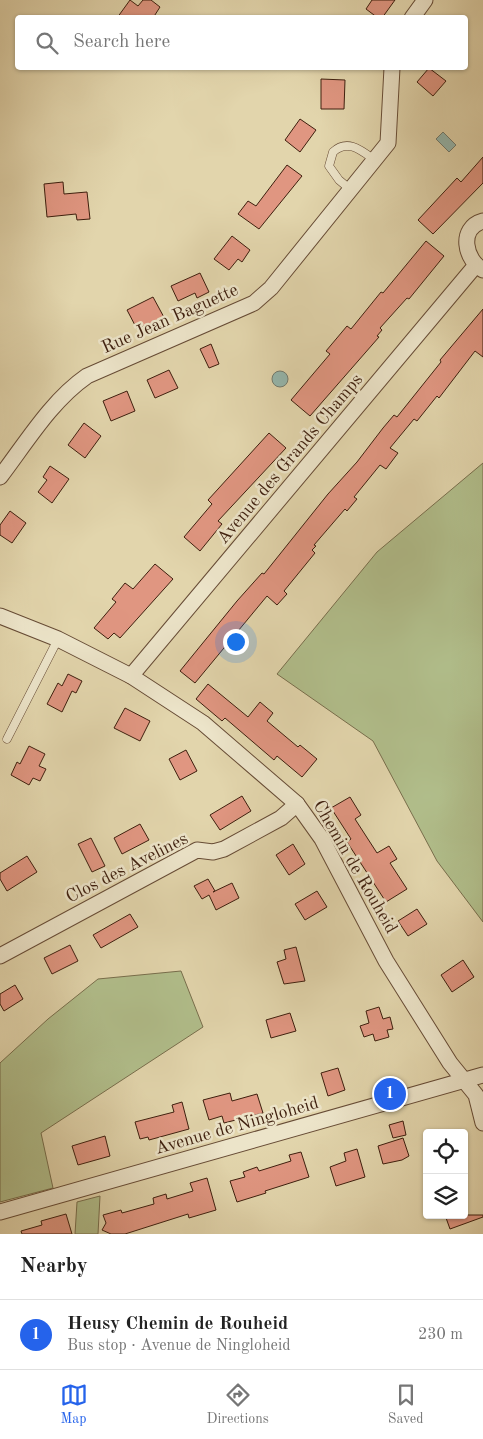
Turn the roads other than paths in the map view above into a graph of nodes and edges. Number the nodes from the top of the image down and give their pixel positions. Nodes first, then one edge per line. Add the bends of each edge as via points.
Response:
1 (425, 0) edge
2 (414, 15) edge
3 (392, 70) edge
4 (376, 160) junction
5 (351, 190) junction
6 (483, 220) edge
7 (480, 268) edge
8 (0, 477) edge
9 (0, 616) edge
10 (58, 639) junction
11 (131, 676) junction
12 (7, 739) dead end
13 (297, 804) junction
14 (0, 956) edge
15 (483, 1074) edge
16 (465, 1080) junction
17 (483, 1123) edge
18 (0, 1212) edge

1 - 2 street
3 - 4 street, Rue Jean Baguette via 388,143
4 - 5 street, Rue Jean Baguette
4 - 5 lane via 353,146 344,145 332,152 329,166
5 - 8 street, Rue Jean Baguette via 271,288 254,303 73,385
6 - 7 street, Avenue des Grands Champs via 477,222 468,234 466,248 470,260
7 - 11 street, Avenue des Grands Champs
9 - 10 street, Chemin de Rouheid
10 - 11 street, Chemin de Rouheid
10 - 12 lane
11 - 13 street, Chemin de Rouheid via 203,723
13 - 14 street, Clos des Avelines via 281,818 224,850 197,850
13 - 16 street, Chemin de Rouheid via 322,839 386,962 450,1063
15 - 16 street, Avenue de Ningloheid
16 - 17 street, Chemin de Rouheid via 476,1095
16 - 18 street, Avenue de Ningloheid

